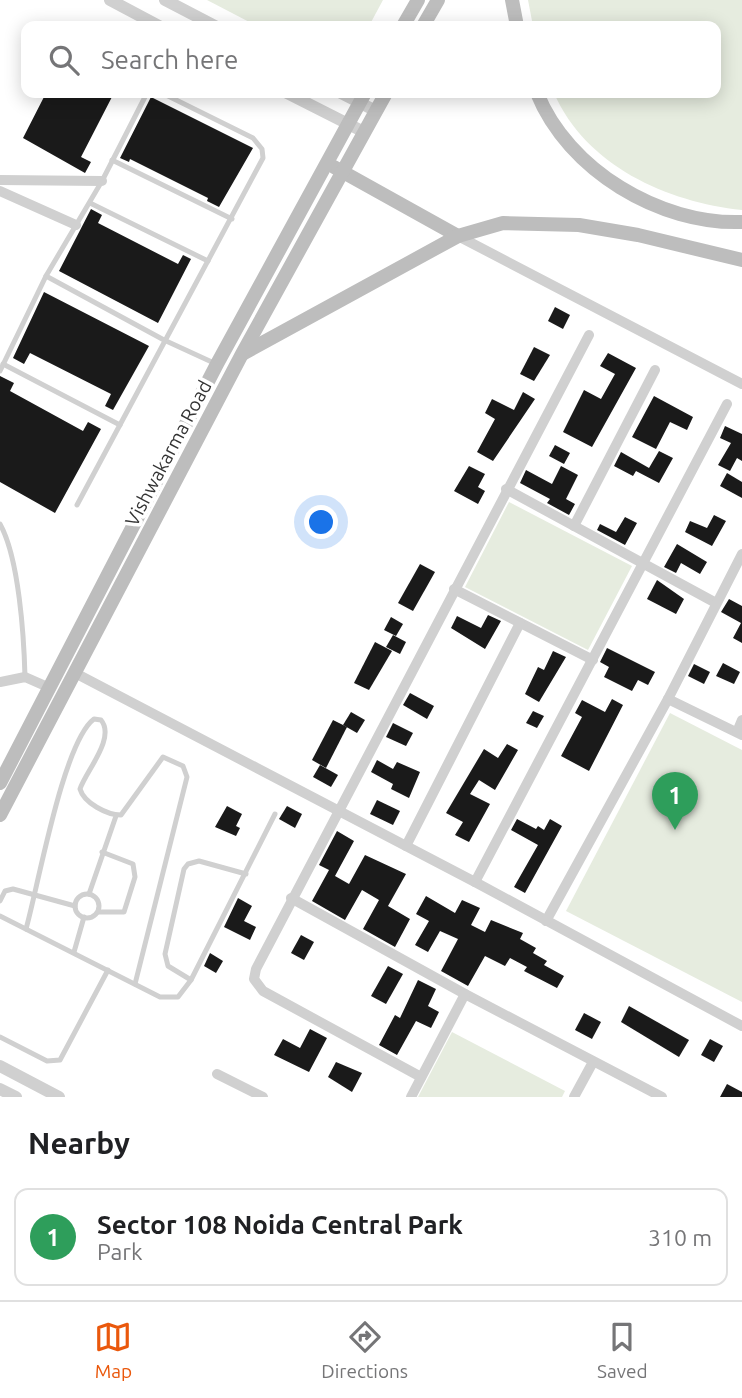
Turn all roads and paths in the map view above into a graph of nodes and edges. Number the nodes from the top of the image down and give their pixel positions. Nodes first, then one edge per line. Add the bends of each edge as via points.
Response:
1 (110, 0) edge
2 (166, 0) edge
3 (418, 0) edge
4 (438, 0) edge
5 (512, 0) edge
6 (150, 21) edge
7 (206, 21) edge
8 (406, 21) edge
9 (426, 21) edge
10 (516, 21) edge
11 (144, 98) edge
12 (173, 98) edge
13 (297, 98) edge
14 (362, 98) edge
15 (383, 98) edge
16 (540, 98) edge
17 (376, 111) junction
18 (347, 124) junction
19 (364, 132) junction
20 (111, 160) junction
21 (326, 163) junction
22 (341, 172) junction
23 (0, 180) edge
24 (103, 181) junction
25 (0, 191) edge
26 (90, 203) junction
27 (232, 219) junction
28 (742, 222) edge
29 (76, 225) junction
30 (458, 236) junction
31 (742, 260) edge
32 (208, 261) junction
33 (46, 276) junction
34 (589, 335) dead end
35 (164, 340) junction
36 (242, 354) junction
37 (3, 364) junction
38 (217, 364) junction
39 (654, 370) dead end
40 (0, 371) edge
41 (742, 384) edge
42 (727, 404) dead end
43 (120, 425) junction
44 (506, 489) junction
45 (77, 505) dead end
46 (0, 524) edge
47 (574, 526) junction
48 (742, 554) edge
49 (644, 564) junction
50 (103, 588) junction
51 (454, 589) junction
52 (116, 597) junction
53 (716, 603) junction
54 (520, 623) junction
55 (593, 660) junction
56 (76, 674) junction
57 (25, 677) junction
58 (0, 681) edge
59 (50, 688) junction
60 (668, 699) junction
61 (742, 720) edge
62 (739, 734) edge
63 (0, 783) edge
64 (337, 810) junction
65 (275, 814) dead end
66 (0, 815) edge
67 (116, 816) junction
68 (406, 846) junction
69 (102, 852) junction
70 (246, 874) junction
71 (475, 882) junction
72 (89, 894) junction
73 (36, 895) junction
74 (292, 898) junction
75 (0, 901) edge
76 (75, 905) junction
77 (98, 912) junction
78 (0, 916) edge
79 (84, 918) junction
80 (546, 921) junction
81 (26, 929) junction
82 (74, 952) junction
83 (108, 970) junction
84 (191, 980) junction
85 (135, 984) junction
86 (465, 994) junction
87 (742, 1026) edge
88 (0, 1037) edge
89 (593, 1062) junction
90 (0, 1066) edge
91 (217, 1074) dead end
92 (421, 1077) junction
93 (0, 1088) edge
94 (16, 1097) edge
95 (59, 1097) edge
96 (263, 1097) edge
97 (411, 1097) edge
98 (574, 1097) edge
99 (662, 1097) edge

1 - 6 street
2 - 7 street
3 - 8 main road
4 - 9 main road
5 - 10 main road
11 - 20 lane
12 - 27 lane via 260,144 260,167
13 - 18 street
14 - 17 street
14 - 18 main road, Vishwakarma Road
15 - 17 main road, Vishwakarma Road
16 - 28 main road via 575,152 608,181 649,203 687,216
17 - 19 main road, Vishwakarma Road
18 - 19 street
18 - 21 main road, Vishwakarma Road
19 - 22 main road, Vishwakarma Road
20 - 24 lane
20 - 27 lane
21 - 22 main road
21 - 38 main road, Vishwakarma Road
22 - 30 main road
22 - 36 main road, Vishwakarma Road
23 - 24 street
24 - 26 lane
25 - 29 street
26 - 29 lane
26 - 32 lane
27 - 32 lane
29 - 33 lane
30 - 31 main road via 513,222 579,225 638,234
30 - 36 main road
30 - 41 street
32 - 35 lane
33 - 35 lane
33 - 37 lane
34 - 44 street
35 - 38 lane
35 - 43 lane
36 - 52 main road, Vishwakarma Road
37 - 40 lane
37 - 43 lane
38 - 50 main road, Vishwakarma Road
39 - 47 street
42 - 49 street
43 - 45 lane
44 - 47 street
44 - 51 street
46 - 57 lane via 14,572
47 - 49 street
48 - 53 street
49 - 53 street
49 - 55 street
50 - 52 main road
50 - 59 main road, Vishwakarma Road
51 - 54 street
51 - 64 street
52 - 56 main road, Vishwakarma Road
53 - 60 street
54 - 55 street
54 - 68 street
55 - 71 street
56 - 64 street
56 - 66 main road, Vishwakarma Road
57 - 58 street
57 - 59 street
59 - 63 main road, Vishwakarma Road
60 - 62 street
60 - 80 street
61 - 62 street
64 - 68 street
64 - 74 street
65 - 70 lane
67 - 69 lane
67 - 73 lane via 81,794 105,737 105,725 94,719 82,733 63,783
67 - 85 lane via 125,812 160,759 168,757 183,766 187,777
68 - 71 street
69 - 72 lane
69 - 77 lane via 132,864 135,877 124,912
70 - 84 lane
70 - 84 lane via 199,861 184,869 164,954 168,966
71 - 80 street
72 - 76 lane via 78,898
72 - 77 lane via 98,901
73 - 75 lane via 8,889
73 - 76 lane
73 - 81 lane
74 - 86 street
74 - 92 street via 256,969 257,985
76 - 79 lane
77 - 79 lane
78 - 81 lane
79 - 82 lane
80 - 87 street
81 - 82 lane
82 - 83 lane
83 - 85 lane
83 - 88 lane via 60,1059 47,1061
84 - 85 lane via 183,992 170,999
86 - 89 street
86 - 92 street
89 - 98 street
89 - 99 street
90 - 95 street
91 - 96 street
92 - 97 street
93 - 94 street

